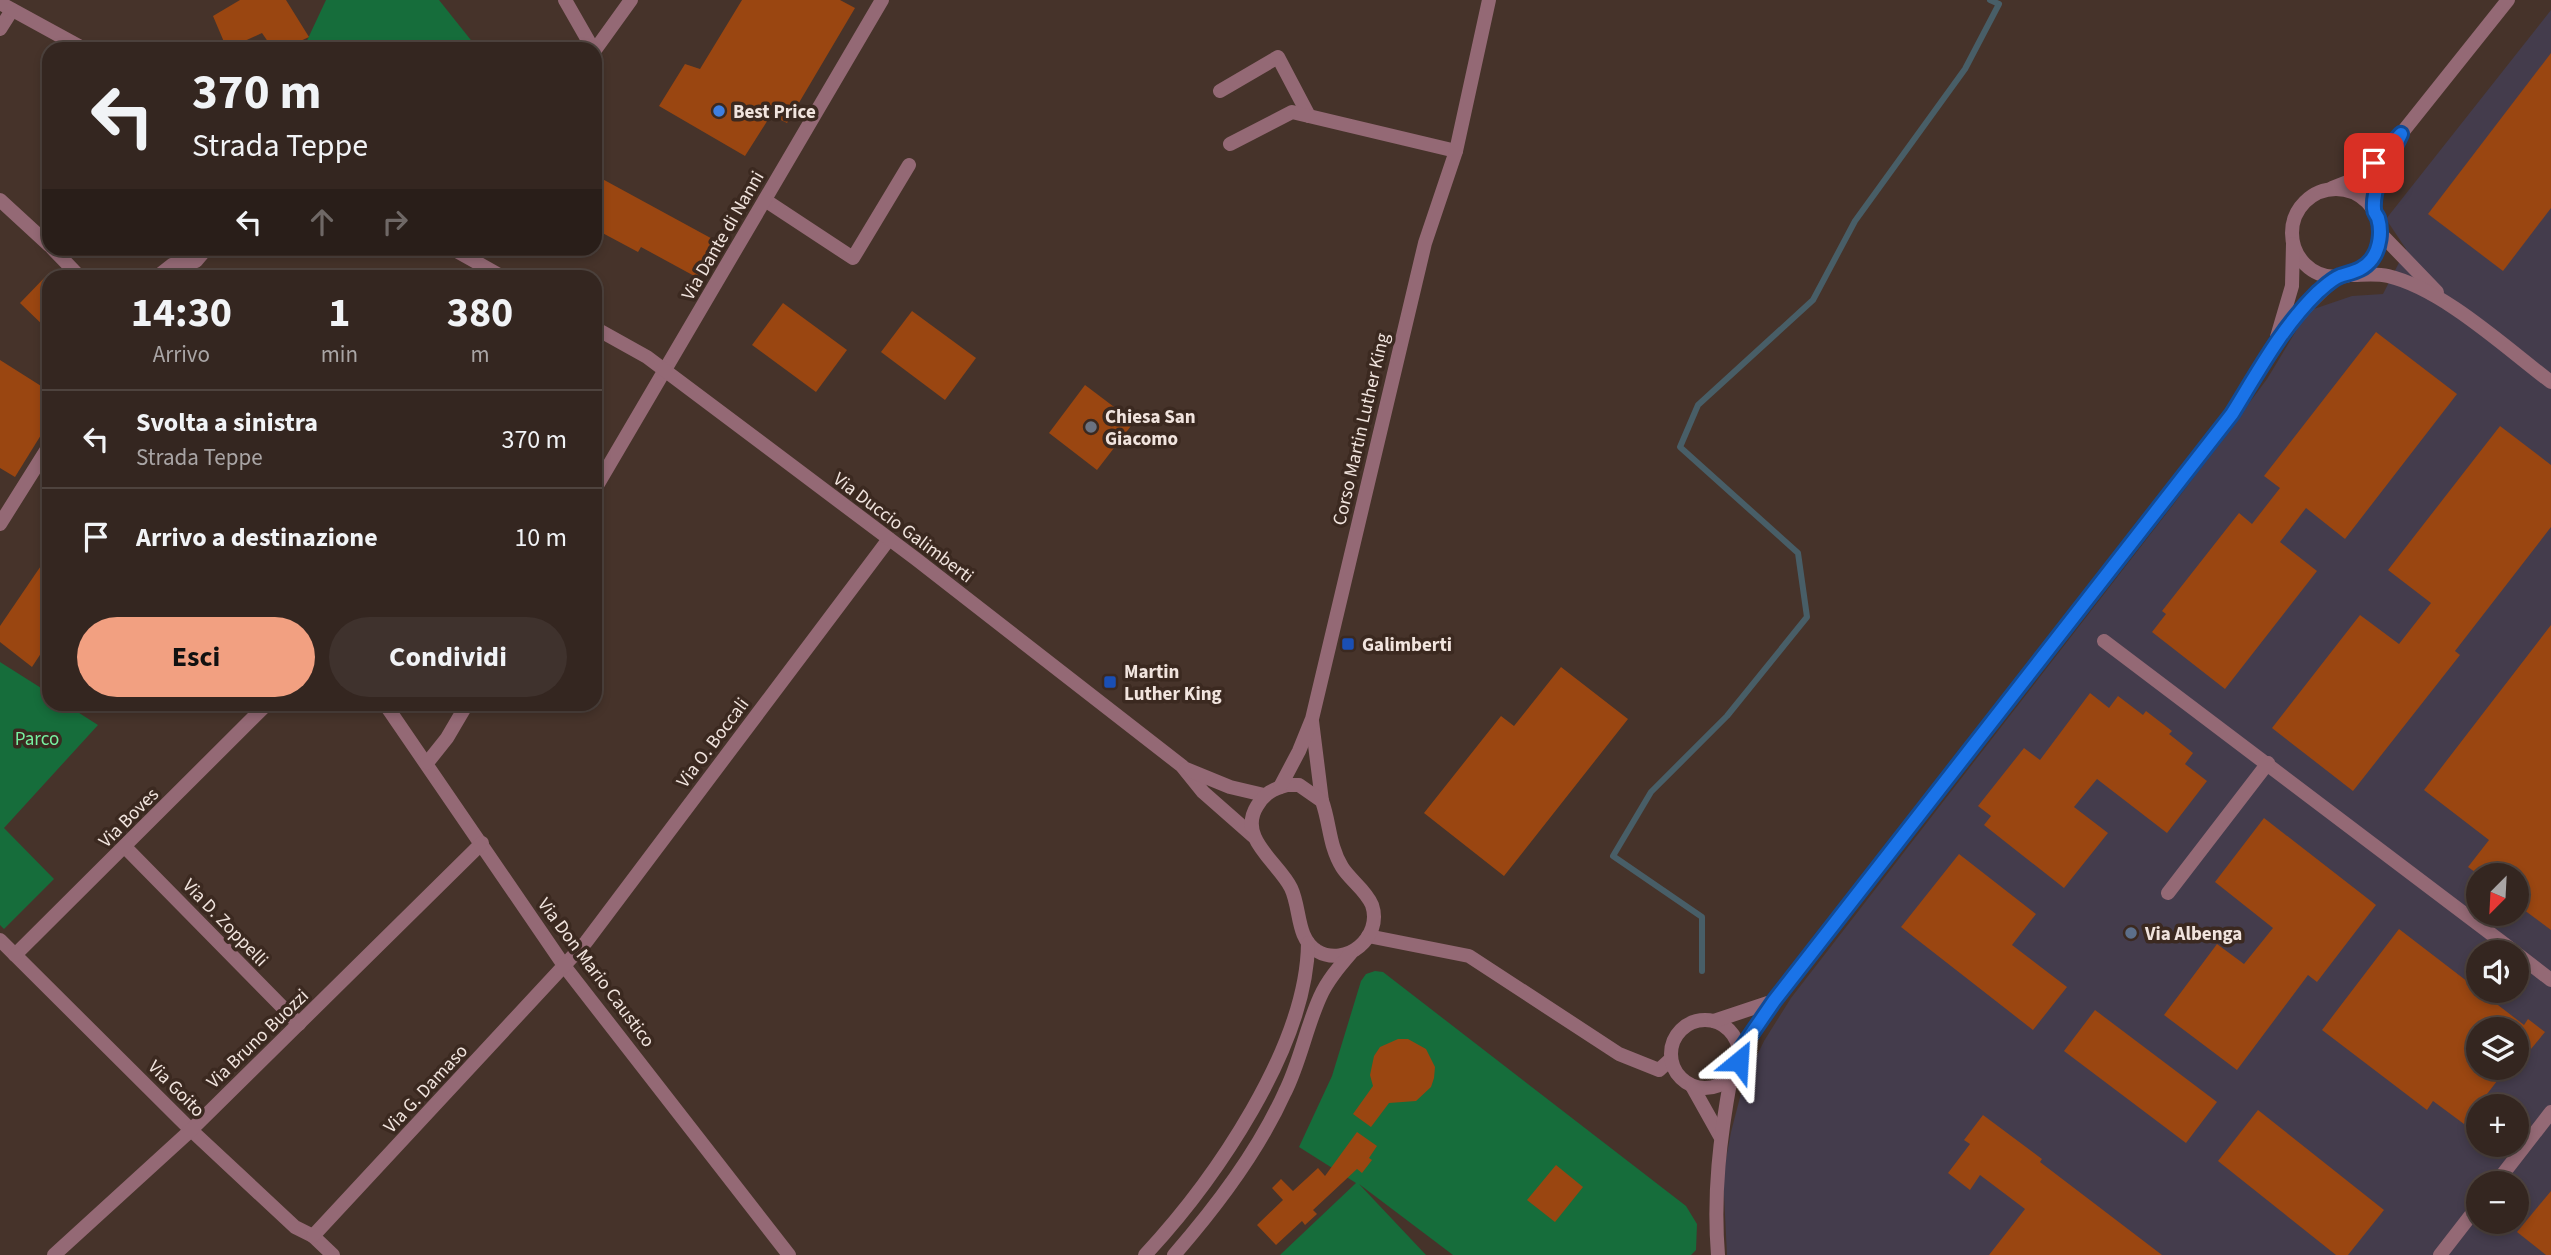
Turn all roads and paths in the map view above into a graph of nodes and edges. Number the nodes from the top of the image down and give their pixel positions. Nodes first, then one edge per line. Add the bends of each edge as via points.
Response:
1 (565, 0) edge
2 (631, 0) edge
3 (882, 0) edge
4 (1489, 0) edge
5 (2508, 0) edge
6 (6, 7) edge
7 (0, 30) edge
8 (71, 42) edge
9 (590, 42) edge
10 (599, 42) edge
11 (1220, 91) dead end
12 (1309, 116) junction
13 (2401, 134) junction
14 (1230, 144) dead end
15 (1456, 151) junction
16 (909, 165) dead end
17 (2330, 190) junction
18 (0, 200) edge
19 (765, 200) junction
20 (2374, 210) junction
21 (2380, 233) junction
22 (42, 239) edge
23 (2293, 239) junction
24 (60, 256) edge
25 (200, 256) edge
26 (465, 256) edge
27 (73, 270) edge
28 (166, 270) edge
29 (490, 270) edge
30 (2344, 276) junction
31 (2453, 307) junction
32 (602, 332) edge
33 (2275, 345) junction
34 (665, 370) junction
35 (2551, 382) edge
36 (42, 457) edge
37 (602, 477) edge
38 (0, 524) edge
39 (889, 539) junction
40 (2104, 641) dead end
41 (260, 711) edge
42 (390, 711) edge
43 (463, 711) edge
44 (1312, 719) junction
45 (427, 763) junction
46 (2268, 763) junction
47 (1182, 766) junction
48 (1280, 787) junction
49 (1264, 795) junction
50 (1322, 801) junction
51 (1253, 836) junction
52 (482, 843) junction
53 (125, 847) junction
54 (2168, 893) dead end
55 (1368, 936) junction
56 (0, 940) edge
57 (2499, 940) edge
58 (1308, 943) junction
59 (1350, 953) junction
60 (15, 955) junction
61 (2529, 963) edge
62 (565, 967) junction
63 (2551, 980) edge
64 (1774, 1001) junction
65 (1714, 1021) junction
66 (299, 1024) junction
67 (1739, 1052) junction
68 (1671, 1059) junction
69 (1731, 1077) junction
70 (1692, 1086) junction
71 (2551, 1112) edge
72 (191, 1130) junction
73 (1720, 1136) junction
74 (2505, 1171) edge
75 (2466, 1222) edge
76 (313, 1236) junction
77 (54, 1255) edge
78 (333, 1255) edge
79 (789, 1255) edge
80 (1145, 1255) edge
81 (1174, 1255) edge
82 (1718, 1255) edge
83 (2441, 1255) edge

1 - 9 street
2 - 10 street
3 - 19 street, Via Dante di Nanni
4 - 15 street, Corso Martin Luther King
5 - 13 street
6 - 7 street
6 - 8 street
11 - 12 street via 1278,57
12 - 14 street via 1292,112
12 - 15 street
13 - 17 street via 2360,177
13 - 20 street via 2377,187
15 - 44 street, Corso Martin Luther King via 1425,243
16 - 19 street via 853,258
17 - 20 street via 2360,195
17 - 23 street via 2306,202 2293,226
18 - 22 street
19 - 34 street, Via Dante di Nanni
20 - 21 street
21 - 30 street via 2372,259
21 - 31 street
23 - 30 street via 2297,252 2314,270
23 - 33 street via 2292,286
24 - 27 street
25 - 28 street
26 - 29 street
30 - 31 street via 2385,275 2411,283
30 - 33 street via 2316,294
31 - 35 street
32 - 34 street, Via Duccio Galimberti
33 - 64 street via 2232,414
34 - 37 street, Via Dante di Nanni
34 - 39 street, Via Duccio Galimberti
36 - 38 street
39 - 47 street, Via Duccio Galimberti
39 - 62 street, Via O. Boccali
40 - 46 street
41 - 53 street, Via Boves
42 - 45 street, Via Don Mario Caustico
43 - 45 street
44 - 48 street, Corso Martin Luther King
44 - 50 street, Corso Martin Luther King
45 - 52 street, Via Don Mario Caustico
46 - 54 street
46 - 57 street
47 - 49 street, Via Duccio Galimberti via 1210,780
47 - 51 street, Via Duccio Galimberti via 1203,792
48 - 49 street
48 - 50 street via 1299,785
49 - 51 street via 1251,824
50 - 55 street, Corso Martin Luther King via 1334,852 1372,905
51 - 58 street, Via Duccio Galimberti via 1293,891
52 - 62 street, Via Don Mario Caustico
52 - 66 street, Via Bruno Buozzi
53 - 60 street, Via Boves
53 - 66 street, Via D. Zoppelli
55 - 59 street
55 - 68 street via 1469,956 1619,1054 1659,1070
56 - 60 street, Via Goito
58 - 59 street via 1329,956
58 - 80 street via 1298,1004 1255,1105 1214,1169
59 - 81 street via 1321,995 1286,1092 1255,1148
60 - 72 street, Via Goito
61 - 63 street
62 - 76 street, Via G. Damaso
62 - 79 street, Via Don Mario Caustico
64 - 65 street
64 - 67 street
65 - 67 street via 1732,1033
65 - 68 street via 1703,1020 1683,1029
66 - 72 street, Via Bruno Buozzi
67 - 69 street
68 - 70 street via 1682,1080
69 - 70 street via 1713,1087
69 - 73 street
70 - 73 street
71 - 74 street
72 - 76 street, Via Goito via 295,1227
72 - 77 street, Via Bruno Buozzi
73 - 82 street via 1715,1204
75 - 83 street
76 - 78 street, Via Goito

